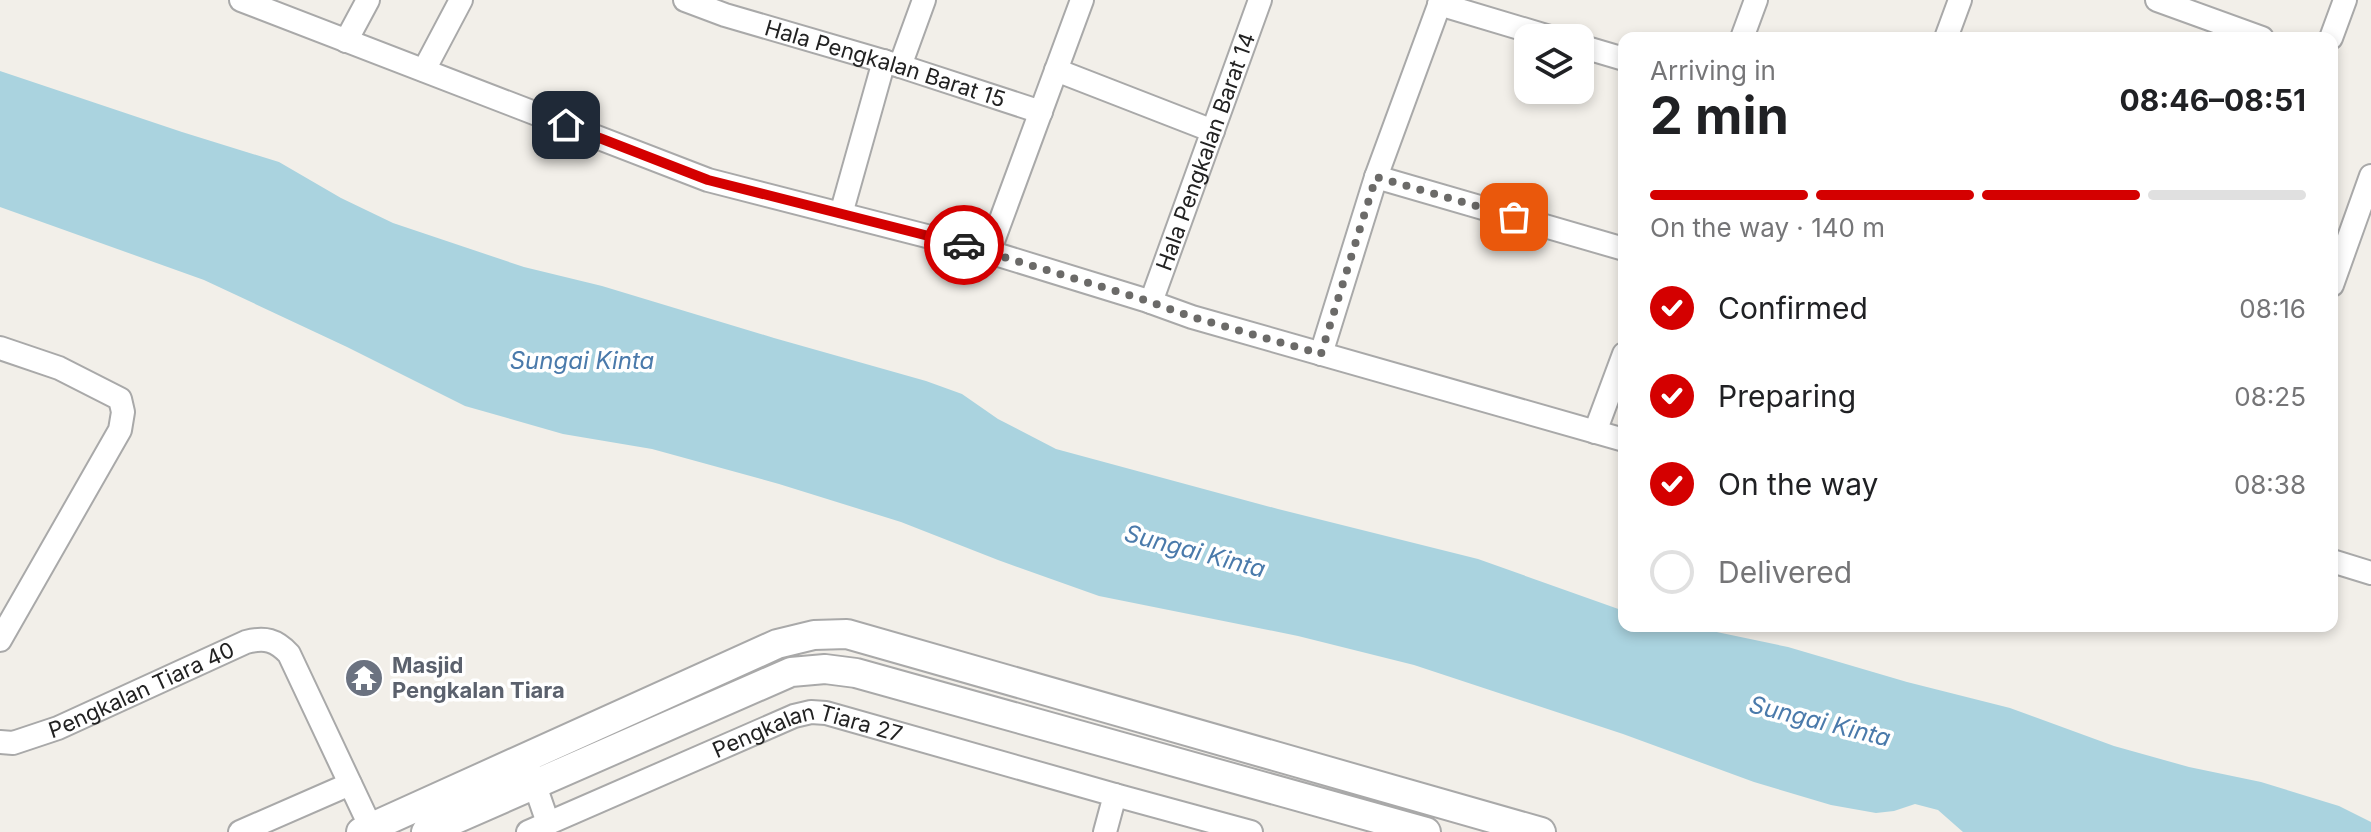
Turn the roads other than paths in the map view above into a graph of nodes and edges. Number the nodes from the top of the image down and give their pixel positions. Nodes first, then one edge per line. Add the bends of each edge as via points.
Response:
1 (368, 0) edge
2 (461, 0) edge
3 (685, 0) edge
4 (924, 0) edge
5 (1082, 0) edge
6 (1260, 0) edge
7 (1756, 0) edge
8 (1960, 0) edge
9 (2157, 0) edge
10 (2345, 0) edge
11 (1440, 2) edge
12 (255, 3) edge
13 (1514, 26) edge
14 (1744, 32) edge
15 (1948, 32) edge
16 (2245, 32) edge
17 (2333, 32) edge
18 (346, 41) junction
19 (1594, 50) edge
20 (1618, 57) edge
21 (892, 63) junction
22 (424, 70) junction
23 (1056, 70) junction
24 (1041, 112) junction
25 (1213, 131) junction
26 (2371, 176) edge
27 (1376, 177) junction
28 (841, 214) junction
29 (1618, 247) edge
30 (989, 252) junction
31 (2338, 268) edge
32 (1151, 302) junction
33 (0, 348) edge
34 (1321, 354) junction
35 (1618, 370) edge
36 (1595, 432) junction
37 (1618, 438) edge
38 (2338, 563) edge
39 (2371, 573) edge
40 (0, 640) edge
41 (0, 742) edge
42 (523, 775) junction
43 (350, 784) junction
44 (1105, 791) junction
45 (537, 828) edge
46 (366, 830) edge
47 (240, 832) edge
48 (426, 832) edge
49 (1105, 832) edge
50 (1251, 832) edge
51 (1426, 832) edge
52 (1541, 832) edge

1 - 18 street
2 - 22 street
3 - 21 street, Hala Pengkalan Barat 15
4 - 21 street
5 - 23 street
6 - 25 street, Hala Pengkalan Barat 14
7 - 14 street
8 - 15 street
9 - 16 street
10 - 17 street
11 - 13 street
11 - 27 street
12 - 18 street
18 - 22 street
19 - 20 street
21 - 24 street, Hala Pengkalan Barat 15
21 - 28 street
22 - 28 street via 708,180
23 - 24 street
23 - 25 street
24 - 30 street
25 - 32 street, Hala Pengkalan Barat 14
26 - 31 street
27 - 29 street
27 - 34 street
28 - 30 street
30 - 32 street
32 - 34 street
33 - 40 street via 59,368 120,399 123,412 120,430
34 - 36 street
35 - 36 street
36 - 37 street
38 - 39 street
41 - 43 street, Pengkalan Tiara 40 via 13,743 58,728 260,638 272,640 289,654
42 - 45 street
42 - 46 street
42 - 48 street
42 - 51 street via 791,672 825,669 856,673
42 - 52 street via 777,644 847,634
43 - 46 street
43 - 47 street
44 - 45 street, Pengkalan Tiara 27 via 811,712
44 - 49 street
44 - 50 street, Pengkalan Tiara 27

